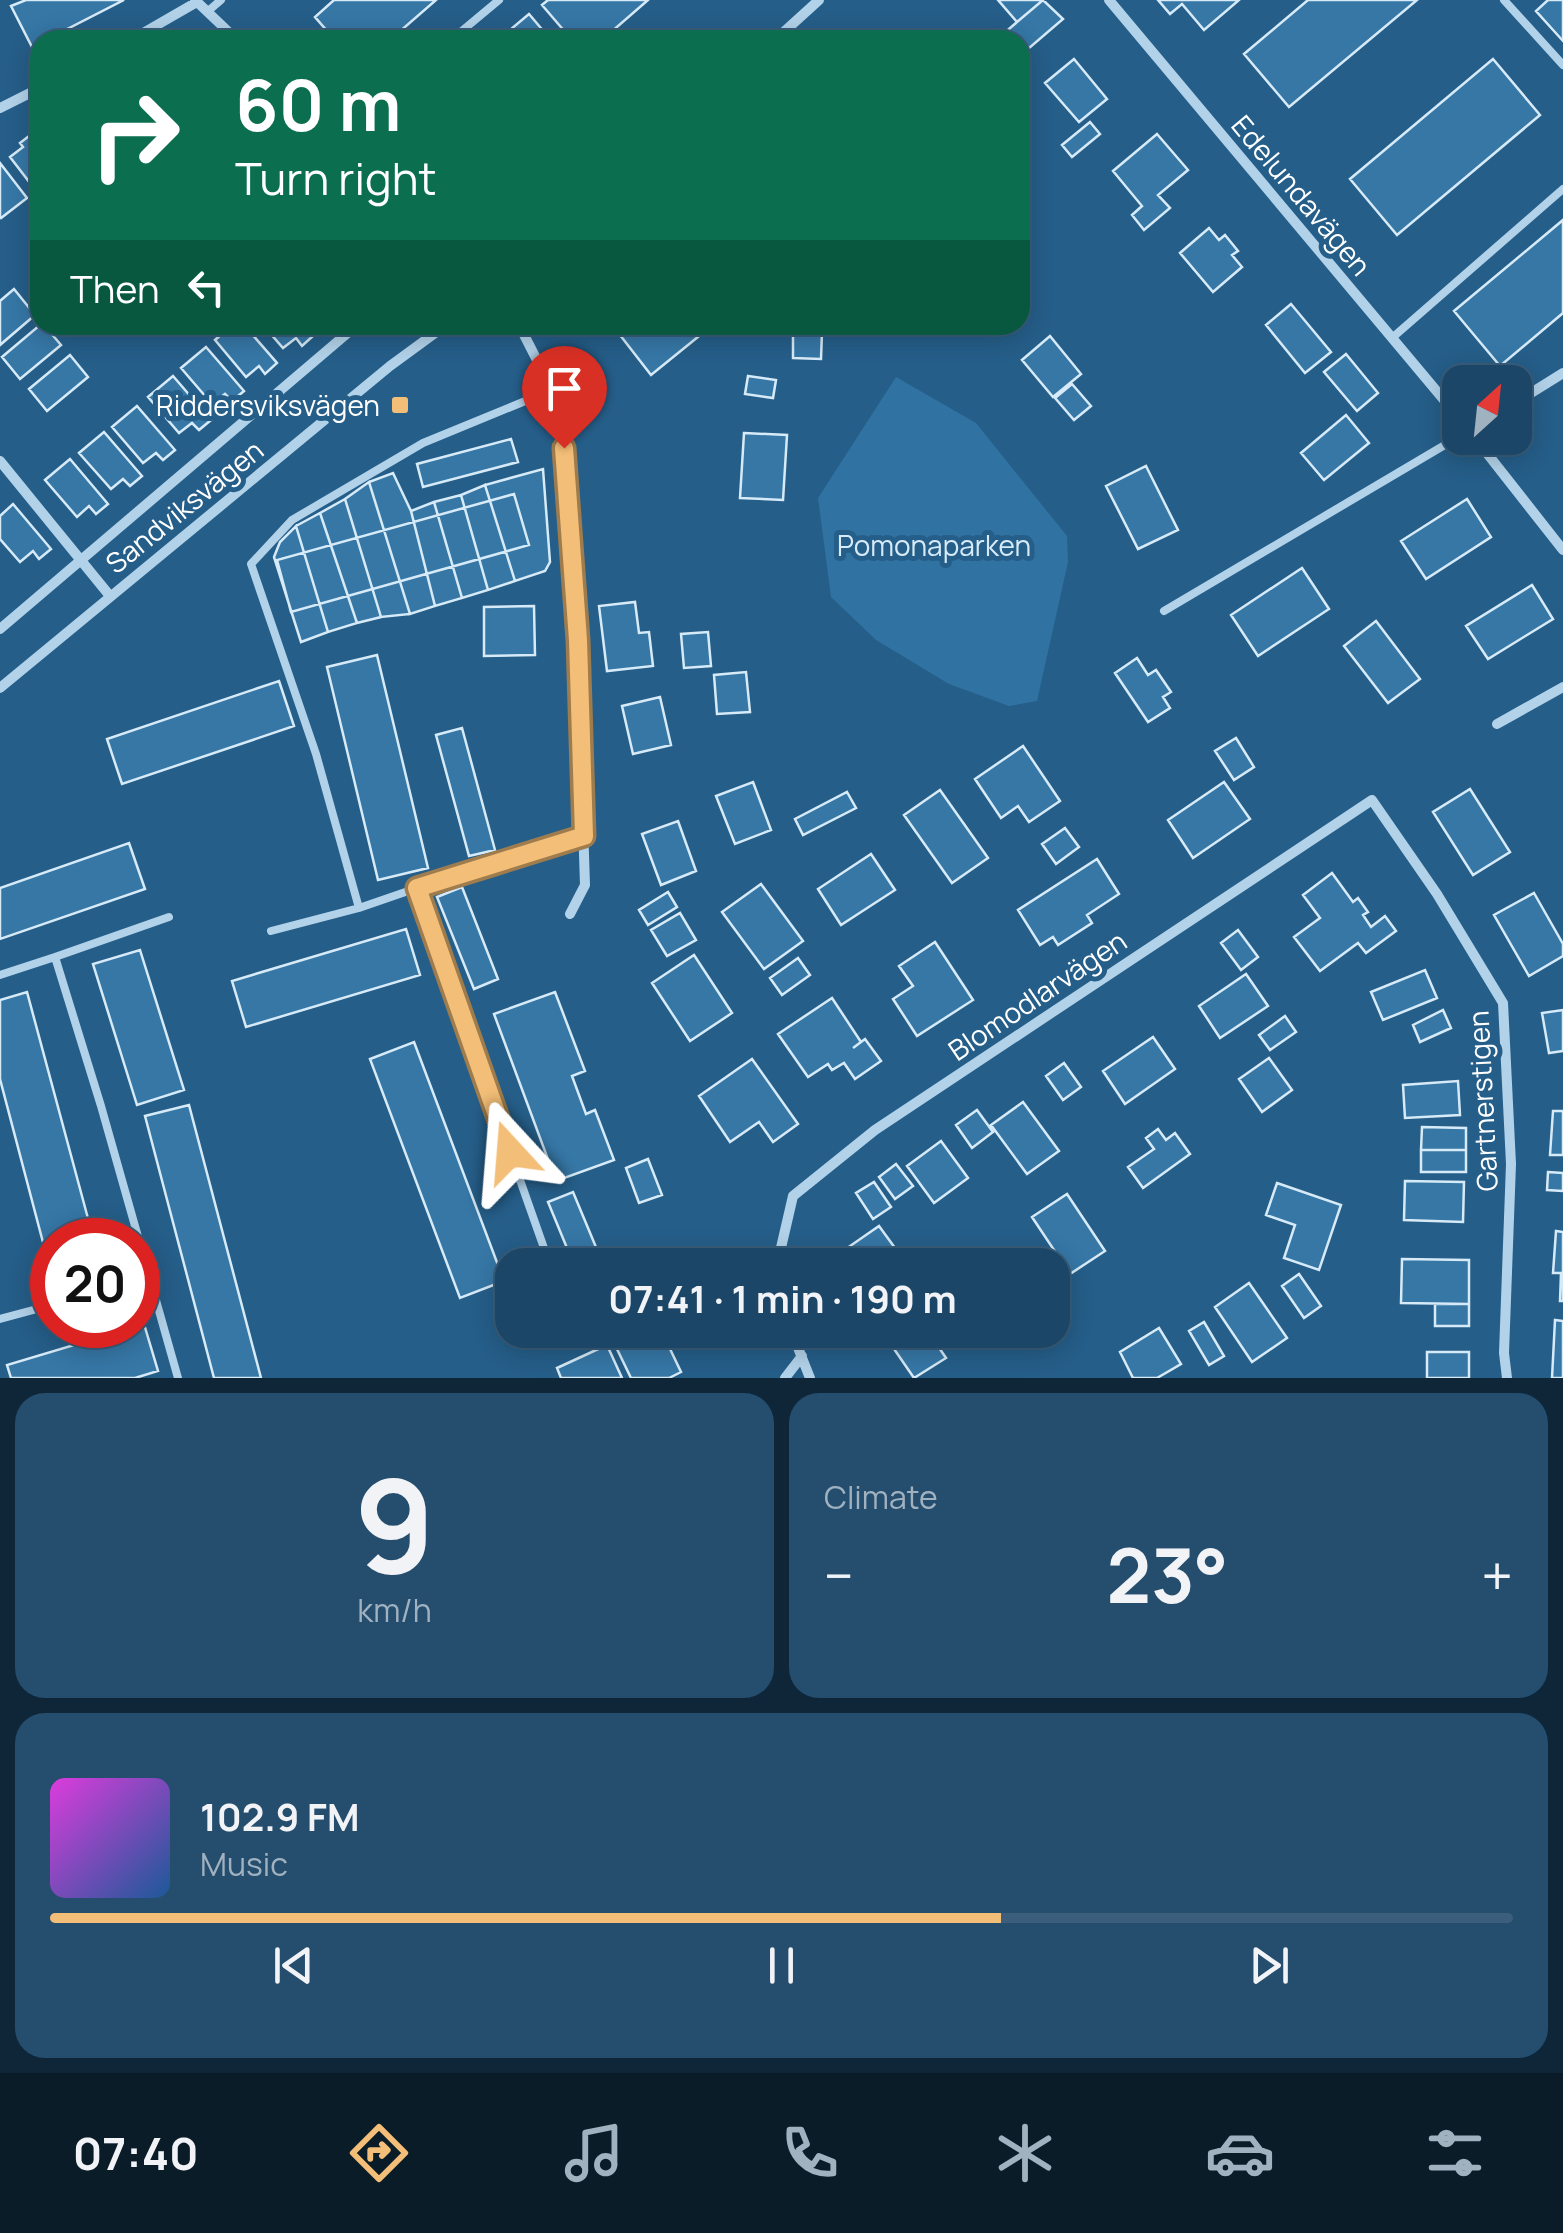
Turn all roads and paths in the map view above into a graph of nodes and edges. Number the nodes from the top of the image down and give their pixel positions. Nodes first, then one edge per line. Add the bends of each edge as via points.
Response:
1 (221, 0) edge
2 (498, 0) edge
3 (820, 0) edge
4 (1109, 0) edge
5 (1504, 0) edge
6 (1524, 0) edge
7 (196, 1) edge
8 (1514, 10) junction
9 (208, 12) junction
10 (148, 30) edge
11 (227, 30) edge
12 (463, 30) edge
13 (786, 30) edge
14 (1563, 65) edge
15 (30, 93) edge
16 (0, 108) edge
17 (1563, 189) edge
18 (346, 335) edge
19 (432, 335) edge
20 (524, 335) edge
21 (1392, 338) junction
22 (1563, 373) edge
23 (552, 390) junction
24 (1532, 392) edge
25 (1442, 398) edge
26 (1442, 447) edge
27 (1488, 455) edge
28 (0, 462) edge
29 (1563, 550) edge
30 (80, 560) junction
31 (110, 596) junction
32 (1164, 611) dead end
33 (0, 629) edge
34 (1563, 687) edge
35 (0, 688) edge
36 (1497, 724) dead end
37 (1372, 800) joint
38 (584, 836) junction
39 (417, 888) junction
40 (359, 908) junction
41 (570, 914) dead end
42 (170, 917) dead end
43 (271, 931) dead end
44 (55, 957) junction
45 (0, 974) edge
46 (132, 1218) edge
47 (544, 1248) edge
48 (781, 1248) edge
49 (30, 1311) edge
50 (160, 1314) edge
51 (0, 1319) edge
52 (799, 1348) edge
53 (802, 1356) junction
54 (178, 1378) edge
55 (785, 1378) edge
56 (810, 1378) edge
57 (1507, 1378) edge

1 - 9 lane
2 - 12 lane
3 - 13 street
4 - 21 street, Edelundavägen
5 - 8 lane
6 - 8 lane
7 - 9 street
7 - 10 street
8 - 14 lane
9 - 11 street
15 - 16 street
17 - 21 lane
18 - 30 street
19 - 31 street, Sandviksvägen
20 - 23 street
21 - 25 street, Edelundavägen
22 - 24 street
23 - 38 street via 562,409
23 - 40 lane via 423,443 292,520 251,564 316,754
26 - 32 lane
27 - 29 street
28 - 30 street
30 - 31 street
30 - 33 street
31 - 35 street, Sandviksvägen
34 - 36 street
37 - 48 street, Blomodlarvägen via 875,1130 793,1196
37 - 57 street, Gartnerstigen via 1504,1003 1511,1164
38 - 39 lane
38 - 41 street via 586,886
39 - 40 lane
39 - 47 lane
40 - 43 lane
42 - 44 lane
44 - 45 lane
44 - 46 lane
49 - 51 lane
50 - 54 lane
52 - 53 street
53 - 55 street
53 - 56 street

